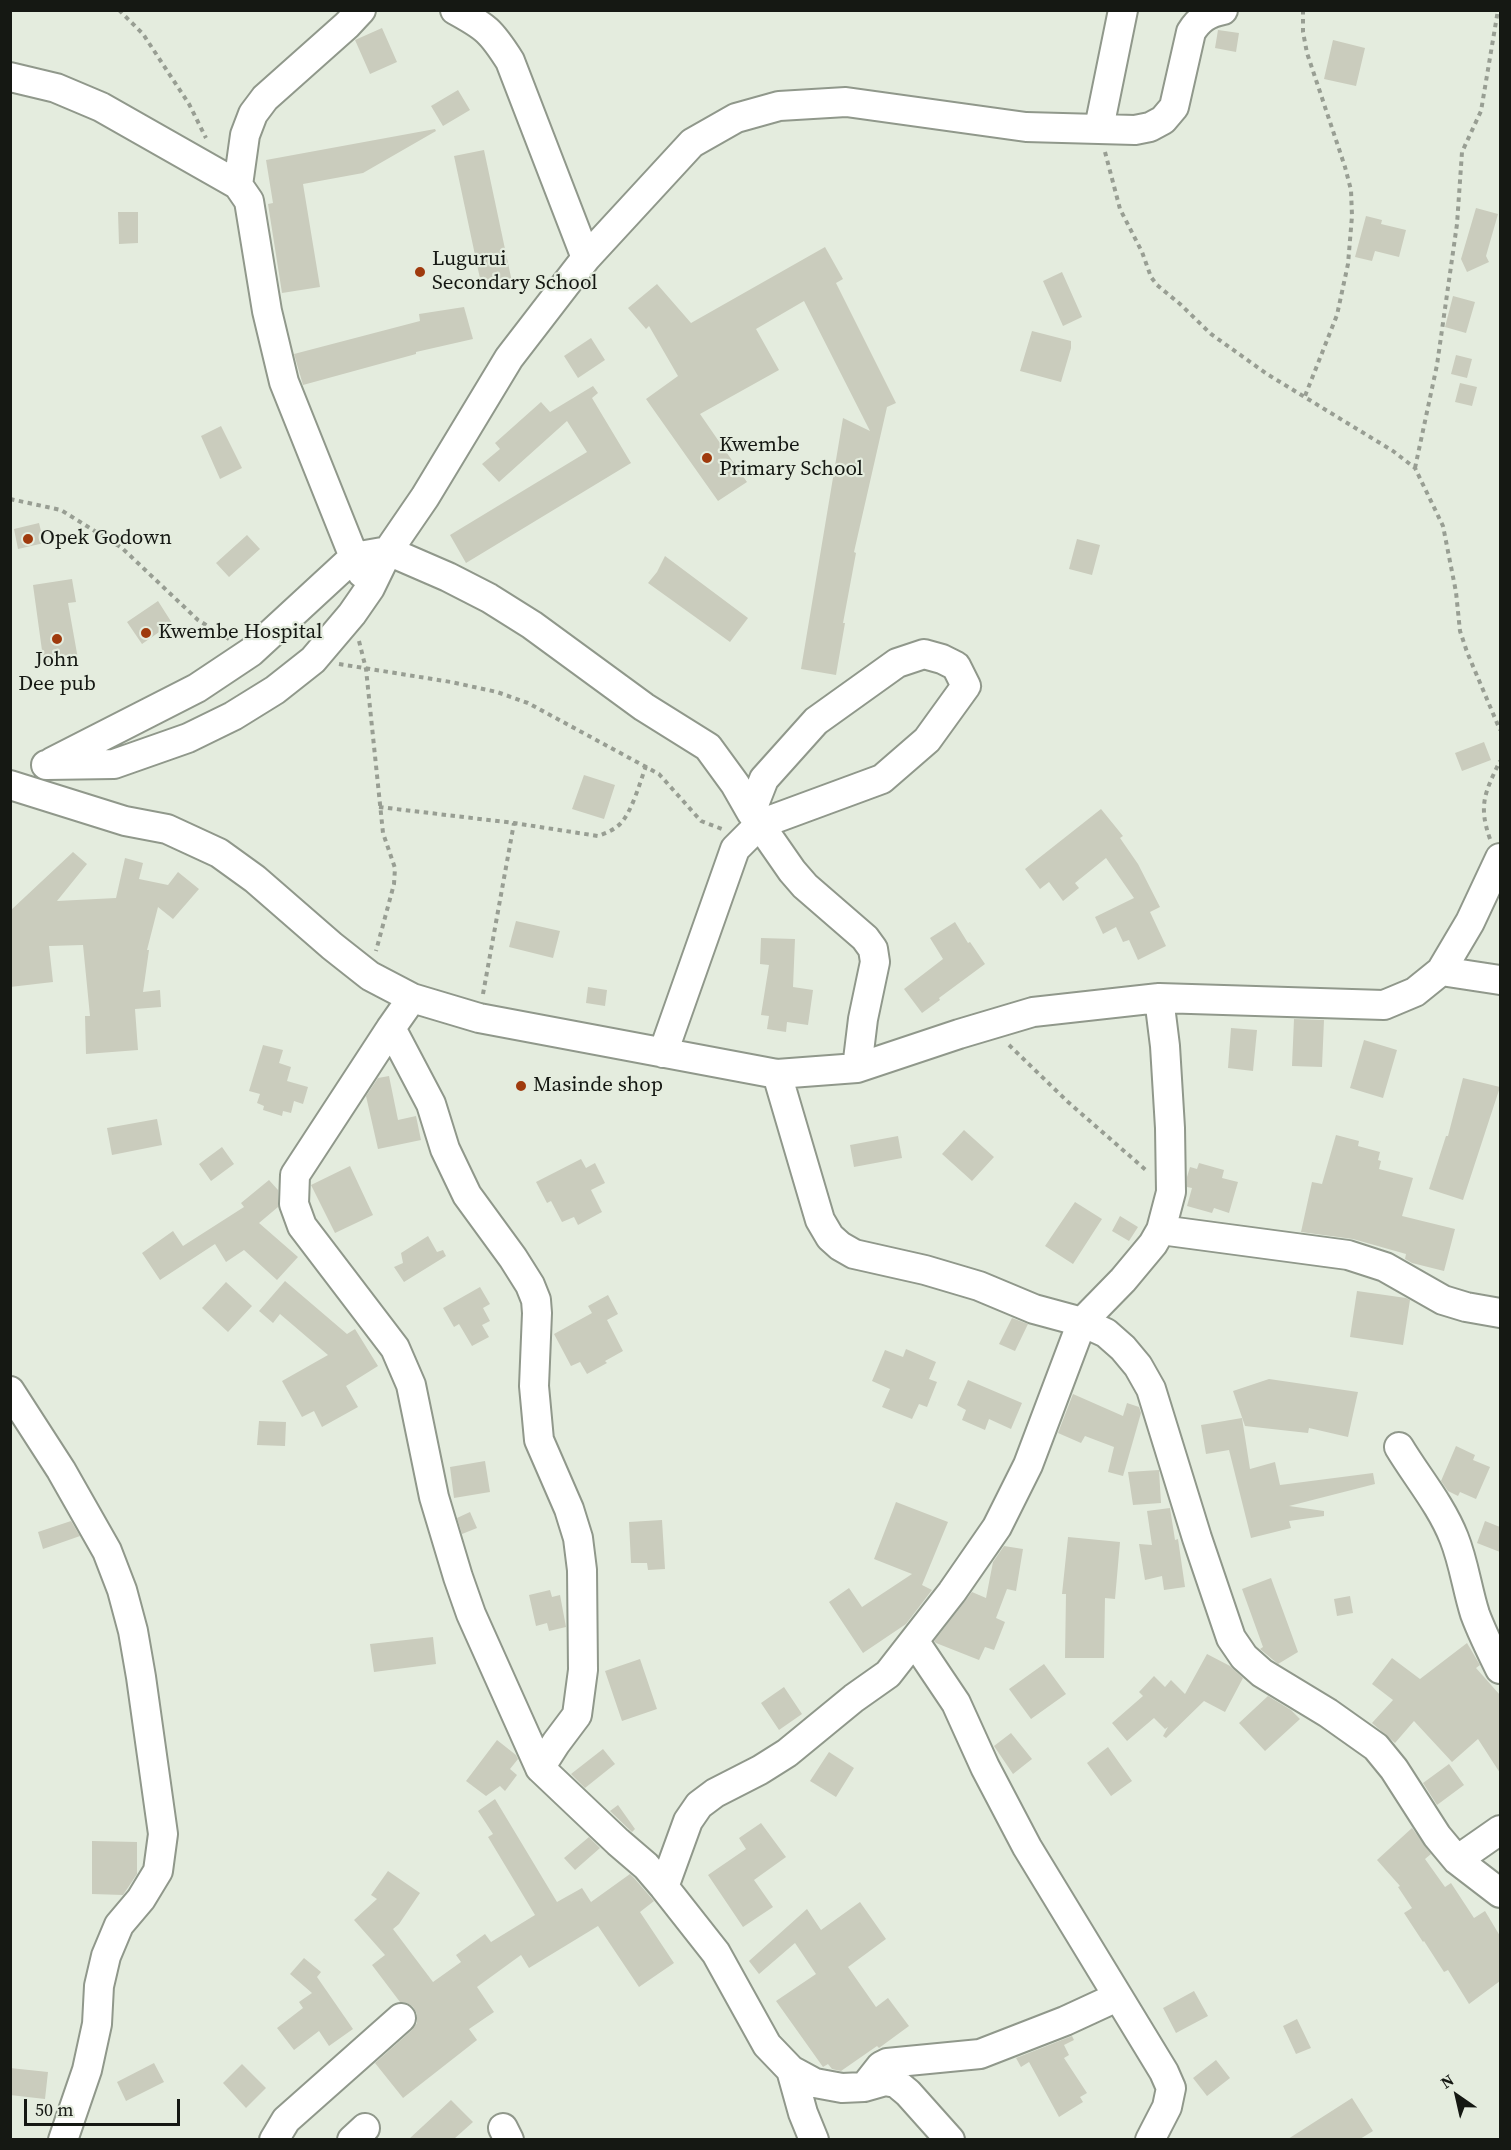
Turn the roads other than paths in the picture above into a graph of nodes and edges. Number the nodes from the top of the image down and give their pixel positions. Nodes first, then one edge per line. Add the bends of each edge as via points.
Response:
1 (361, 10) edge
2 (455, 10) edge
3 (1123, 10) edge
4 (1223, 10) edge
5 (10, 77) edge
6 (1099, 128) junction
7 (232, 182) junction
8 (586, 258) junction
9 (388, 551) junction
10 (354, 557) junction
11 (370, 588) junction
12 (46, 765) junction
13 (10, 784) edge
14 (752, 825) junction
15 (1499, 860) edge
16 (1441, 971) junction
17 (1500, 980) edge
18 (412, 998) junction
19 (1159, 998) junction
20 (391, 1028) junction
21 (663, 1053) junction
22 (857, 1068) junction
23 (777, 1074) junction
24 (1161, 1230) junction
25 (1500, 1313) edge
26 (1082, 1322) junction
27 (10, 1392) edge
28 (1399, 1447) dead end
29 (915, 1642) junction
30 (1500, 1669) edge
31 (540, 1768) junction
32 (1500, 1830) edge
33 (1457, 1860) junction
34 (664, 1887) junction
35 (1500, 1893) edge
36 (1117, 1997) junction
37 (401, 2018) dead end
38 (791, 2070) junction
39 (864, 2087) junction
40 (63, 2139) edge
41 (274, 2139) edge
42 (814, 2139) edge
43 (950, 2139) edge
44 (1149, 2139) edge

1 - 7 street via 265,98 253,114
2 - 8 street via 477,21 495,37 510,61
3 - 6 street
4 - 6 street via 1211,12 1191,32 1174,107 1163,120 1135,130
5 - 7 street via 56,88 101,107
6 - 8 street via 1026,127 846,102 779,106 736,118 692,143
7 - 10 street via 249,201 267,311 285,382
8 - 9 street via 509,357
9 - 10 street
9 - 11 street
9 - 14 street via 498,604 699,740 735,784
10 - 11 street
10 - 12 street via 250,652 197,688
11 - 12 street via 313,660 267,696 233,716 188,738 114,764
12 - 13 street
13 - 18 street via 125,821 167,829 219,853 370,975
14 - 14 street via 764,779 816,721 897,663 924,654 956,666 966,686 927,740 882,779
14 - 21 street via 735,849
14 - 22 street via 805,886 873,949 875,962
15 - 16 street via 1470,922
16 - 17 street
16 - 19 street via 1415,992 1384,1005
18 - 20 street
18 - 21 street via 479,1018
19 - 22 street via 1033,1012
19 - 24 street via 1165,1046 1171,1192
20 - 31 street via 430,1104 467,1196 513,1258 536,1300 534,1386 539,1440 578,1538 583,1670 577,1715
20 - 31 street via 295,1175 294,1204 302,1226 395,1348 411,1385 434,1497 458,1577
21 - 23 street
22 - 23 street
23 - 26 street via 820,1220 840,1246 854,1254 979,1286 1034,1309
24 - 25 street via 1348,1255 1385,1267 1443,1300
24 - 26 street via 1123,1280
26 - 29 street via 1028,1465 997,1527
26 - 33 street via 1106,1333 1123,1348 1151,1389 1220,1607 1231,1638 1244,1657 1262,1673 1376,1747
27 - 40 street via 107,1551 122,1590 141,1677 163,1834 158,1871 119,1925 105,1956 87,2070
28 - 30 street via 1454,1537 1475,1614
29 - 34 street via 888,1674 787,1753 699,1805 688,1821
29 - 36 street via 956,1703 1027,1847
31 - 34 street
32 - 33 street
33 - 35 street
34 - 38 street via 716,1953 767,2045
36 - 39 street via 980,2055 887,2063
36 - 44 street via 1171,2088 1167,2107
37 - 41 street via 286,2120
38 - 39 street via 815,2083
38 - 42 street
39 - 43 street via 896,2083

